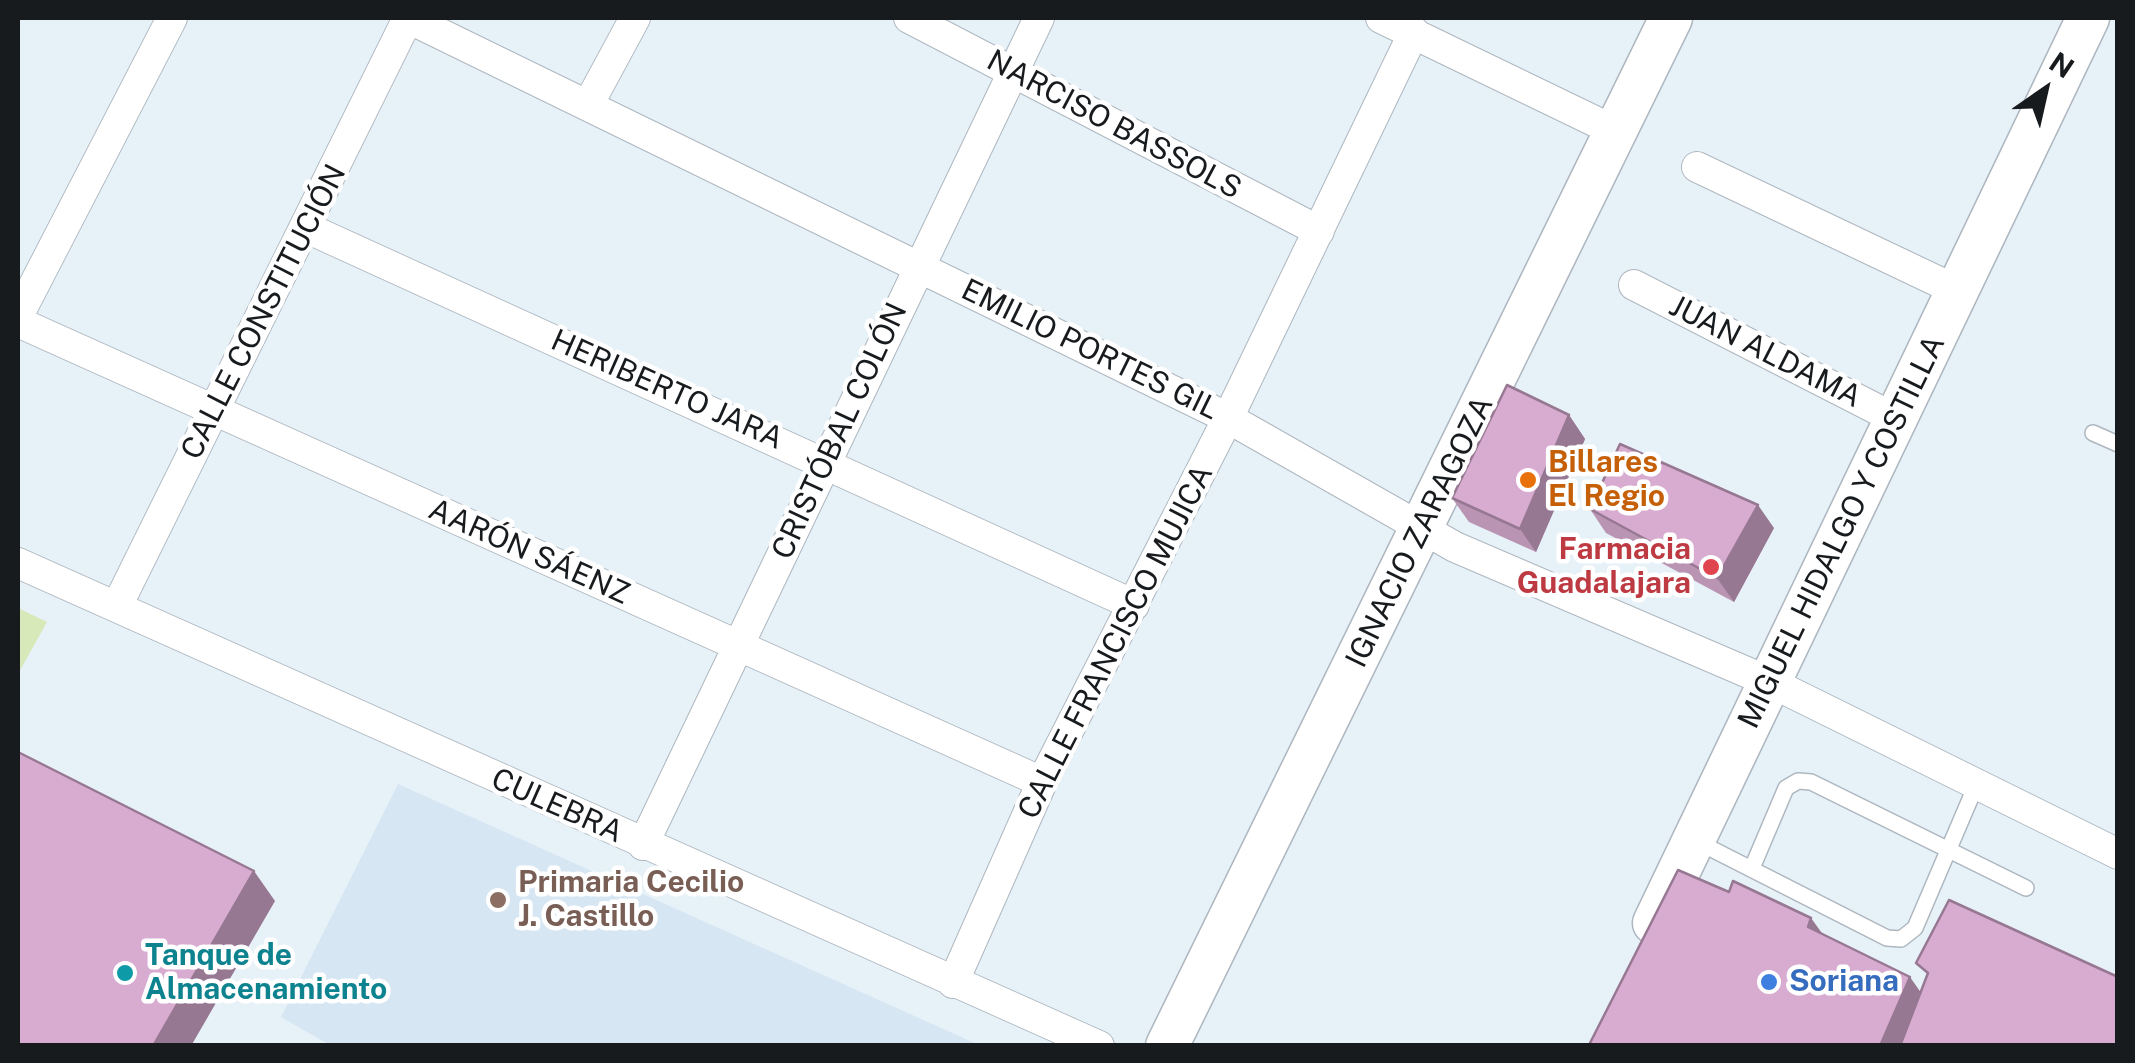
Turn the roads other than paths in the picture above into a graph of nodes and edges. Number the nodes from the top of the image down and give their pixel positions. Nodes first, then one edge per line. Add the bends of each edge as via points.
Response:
1 (172, 18) edge
2 (408, 18) edge
3 (635, 18) edge
4 (909, 18) edge
5 (1039, 18) edge
6 (1381, 18) edge
7 (1671, 18) edge
8 (2088, 18) edge
9 (1414, 32) junction
10 (1013, 71) junction
11 (588, 105) junction
12 (1617, 132) junction
13 (1697, 166) dead end
14 (307, 228) junction
15 (1318, 231) junction
16 (918, 265) junction
17 (1634, 284) dead end
18 (1958, 291) junction
19 (18, 319) edge
20 (215, 411) junction
21 (1228, 418) junction
22 (1896, 418) junction
23 (2094, 432) dead end
24 (2118, 444) edge
25 (826, 462) junction
26 (1422, 527) junction
27 (18, 562) edge
28 (1134, 605) junction
29 (117, 606) junction
30 (737, 646) junction
31 (1772, 682) junction
32 (1042, 782) junction
33 (1977, 784) junction
34 (1693, 840) junction
35 (643, 845) junction
36 (1948, 849) junction
37 (2118, 854) edge
38 (1752, 868) junction
39 (2026, 888) dead end
40 (1636, 960) edge
41 (953, 983) junction
42 (1099, 1046) edge
43 (1167, 1046) edge

1 - 19 street
2 - 11 street, EMILIO PORTES GIL
2 - 14 street, CALLE CONSTITUCIÓN
3 - 11 street
4 - 10 street, NARCISO BASSOLS
5 - 10 street, CRISTÓBAL COLÓN
6 - 9 street
7 - 12 main road, IGNACIO ZARAGOZA
8 - 18 main road, MIGUEL HIDALGO Y COSTILLA
9 - 12 street
9 - 15 street, CALLE FRANCISCO MUJICA
10 - 15 street, NARCISO BASSOLS
10 - 16 street, CRISTÓBAL COLÓN
11 - 16 street, EMILIO PORTES GIL
12 - 26 main road, IGNACIO ZARAGOZA
13 - 18 street
14 - 20 street, CALLE CONSTITUCIÓN
14 - 25 street, HERIBERTO JARA
15 - 21 street, CALLE FRANCISCO MUJICA
16 - 21 street, EMILIO PORTES GIL
16 - 25 street, CRISTÓBAL COLÓN
17 - 22 street, JUAN ALDAMA
18 - 22 main road, MIGUEL HIDALGO Y COSTILLA
19 - 20 street, AARÓN SÁENZ
20 - 29 street, CALLE CONSTITUCIÓN
20 - 30 street, AARÓN SÁENZ
21 - 26 street, EMILIO PORTES GIL
21 - 28 street, CALLE FRANCISCO MUJICA
22 - 31 main road, MIGUEL HIDALGO Y COSTILLA
23 - 24 lane
25 - 28 street, HERIBERTO JARA
25 - 30 street, CRISTÓBAL COLÓN
26 - 31 street, EMILIO PORTES GIL
26 - 43 main road, IGNACIO ZARAGOZA
27 - 29 street, CULEBRA
28 - 32 street, CALLE FRANCISCO MUJICA
29 - 35 street, CULEBRA
30 - 32 street, AARÓN SÁENZ
30 - 35 street, CRISTÓBAL COLÓN
31 - 33 street, EMILIO PORTES GIL
31 - 34 main road, MIGUEL HIDALGO Y COSTILLA
32 - 41 street, CALLE FRANCISCO MUJICA
33 - 36 lane
33 - 37 street, EMILIO PORTES GIL
34 - 38 lane
34 - 40 main road, MIGUEL HIDALGO Y COSTILLA
35 - 41 street, CULEBRA
36 - 38 lane via 1798,781 1786,788
36 - 38 lane via 1915,928 1901,939 1887,938
36 - 39 lane
41 - 42 street, CULEBRA

